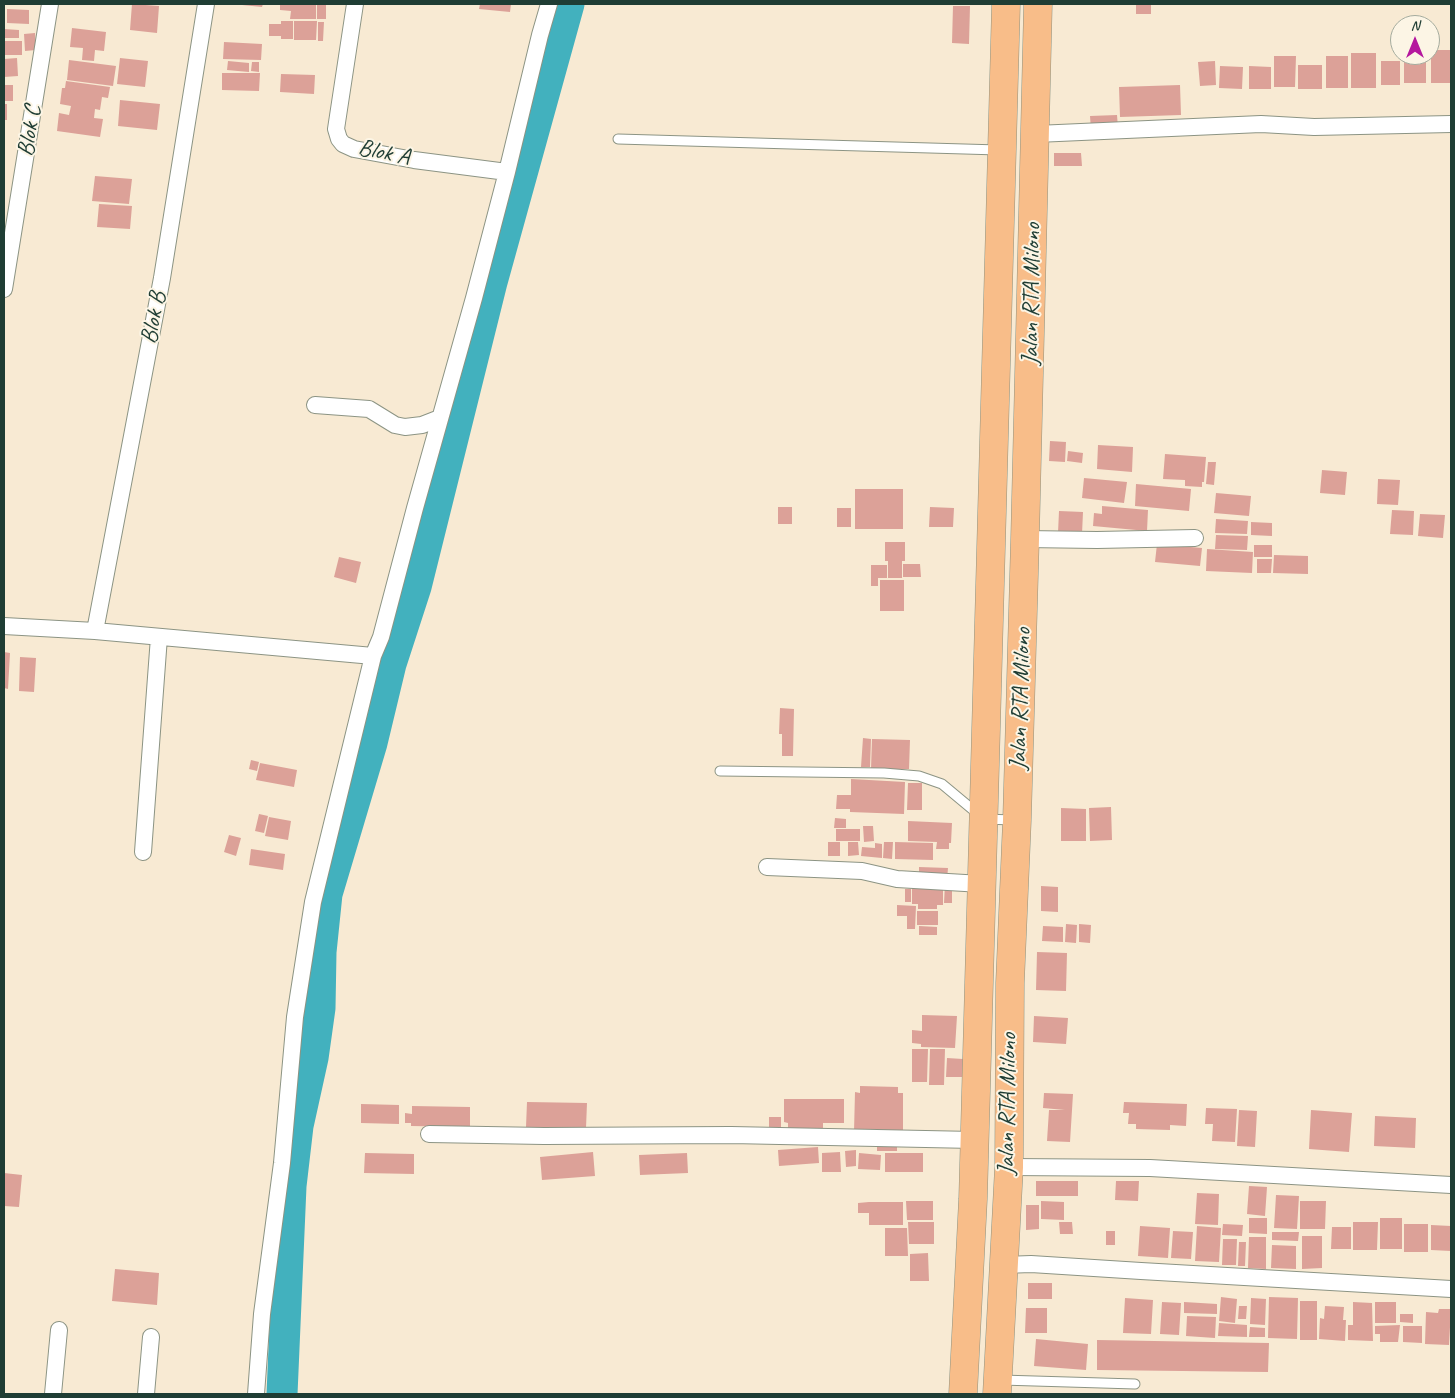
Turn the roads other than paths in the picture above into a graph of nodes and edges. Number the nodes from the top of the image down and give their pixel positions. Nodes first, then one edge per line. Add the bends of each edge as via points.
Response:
1 (50, 4) edge
2 (206, 4) edge
3 (355, 4) edge
4 (549, 4) edge
5 (1006, 4) edge
6 (1038, 4) edge
7 (1005, 37) junction
8 (1037, 37) junction
9 (1451, 124) edge
10 (1036, 134) junction
11 (618, 140) dead end
12 (1002, 150) junction
13 (507, 172) junction
14 (4, 288) edge
15 (315, 405) dead end
16 (440, 418) junction
17 (1195, 538) dead end
18 (1025, 539) junction
19 (4, 626) edge
20 (95, 631) junction
21 (159, 637) junction
22 (373, 656) junction
23 (720, 771) dead end
24 (984, 819) junction
25 (1017, 820) junction
26 (143, 852) dead end
27 (767, 867) dead end
28 (982, 884) junction
29 (429, 1134) dead end
30 (974, 1140) junction
31 (1008, 1167) junction
32 (1451, 1185) edge
33 (973, 1199) junction
34 (1006, 1200) junction
35 (1004, 1265) junction
36 (1451, 1289) edge
37 (59, 1330) dead end
38 (151, 1337) dead end
39 (1135, 1384) dead end
40 (998, 1387) edge
41 (53, 1394) edge
42 (146, 1394) edge
43 (256, 1394) edge
44 (964, 1394) edge

1 - 14 street, Blok C
2 - 20 street, Blok B via 162,278
3 - 13 street, Blok A via 336,129 339,139 354,148 414,160
4 - 13 street
5 - 7 highway, Jalan RTA Milono
6 - 8 highway, Jalan RTA Milono
7 - 8 highway
7 - 12 highway, Jalan RTA Milono
8 - 10 highway, Jalan RTA Milono
9 - 10 street via 1314,127 1261,124
10 - 18 highway, Jalan RTA Milono
11 - 12 lane
12 - 24 highway, Jalan RTA Milono
13 - 16 street
15 - 16 street via 369,409 405,427
16 - 22 street
17 - 18 street
18 - 25 highway, Jalan RTA Milono
19 - 20 street
20 - 21 street
21 - 22 street
21 - 26 street
22 - 43 street via 313,902 295,1017
23 - 24 lane via 919,776 942,784
24 - 25 lane
24 - 28 highway, Jalan RTA Milono
25 - 31 highway, Jalan RTA Milono via 1010,983
27 - 28 street via 862,871 897,879
28 - 30 highway, Jalan RTA Milono
29 - 30 street
30 - 33 highway, Jalan RTA Milono
31 - 32 street via 1150,1168
31 - 34 highway, Jalan RTA Milono
33 - 34 highway
33 - 44 highway, Jalan RTA Milono
34 - 35 highway, Jalan RTA Milono
35 - 36 street
35 - 40 highway, Jalan RTA Milono
37 - 41 street
38 - 42 street
39 - 40 lane

